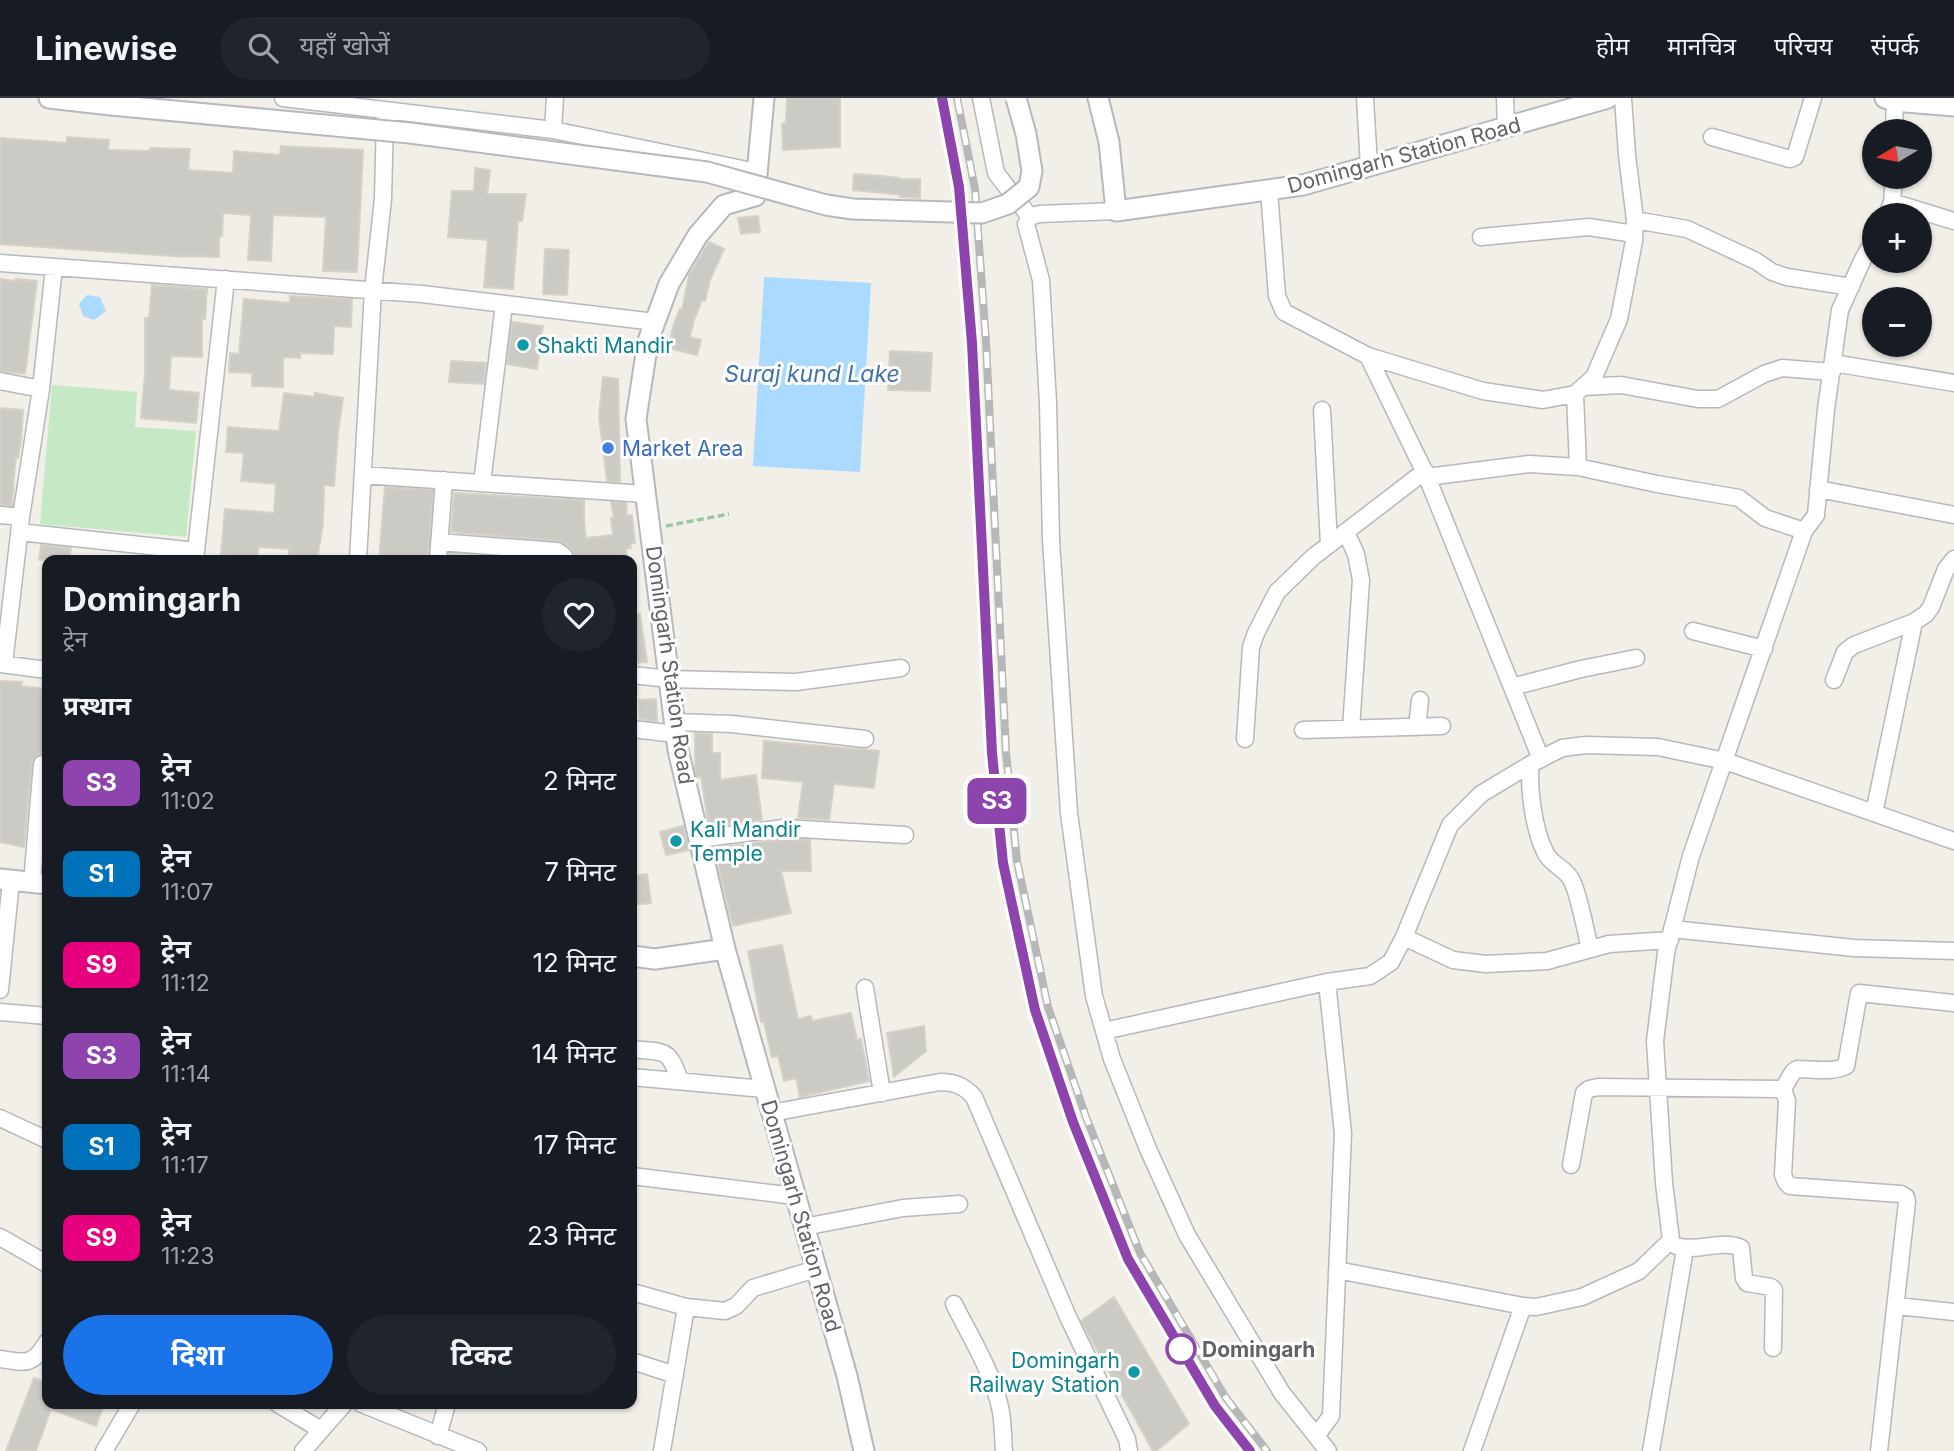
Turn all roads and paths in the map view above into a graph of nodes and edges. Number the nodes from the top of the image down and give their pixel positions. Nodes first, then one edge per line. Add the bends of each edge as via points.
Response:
1 (49, 98) edge
2 (283, 98) edge
3 (555, 98) edge
4 (764, 98) edge
5 (981, 98) edge
6 (1016, 98) edge
7 (1098, 98) edge
8 (1365, 98) edge
9 (1505, 98) edge
10 (1608, 98) edge
11 (1623, 98) edge
12 (1813, 98) edge
13 (1891, 99) edge
14 (1954, 106) edge
15 (385, 109) junction
16 (1893, 119) edge
17 (1506, 128) junction
18 (553, 130) junction
19 (1712, 137) dead end
20 (1369, 166) junction
21 (757, 172) junction
22 (1269, 190) junction
23 (755, 196) junction
24 (1116, 211) junction
25 (1030, 217) junction
26 (1932, 217) edge
27 (921, 220) dead end
28 (1954, 221) edge
29 (1635, 227) junction
30 (1481, 237) dead end
31 (1862, 261) edge
32 (0, 263) edge
33 (54, 267) junction
34 (226, 279) junction
35 (1851, 287) junction
36 (373, 290) junction
37 (504, 304) junction
38 (654, 322) junction
39 (1368, 356) junction
40 (1832, 368) junction
41 (0, 381) edge
42 (1954, 383) edge
43 (41, 389) junction
44 (1579, 391) junction
45 (1322, 410) dead end
46 (1578, 467) junction
47 (1426, 474) junction
48 (363, 475) junction
49 (444, 480) junction
50 (482, 483) junction
51 (1818, 489) junction
52 (645, 494) junction
53 (729, 514) dead end
54 (0, 515) edge
55 (1954, 515) edge
56 (20, 524) junction
57 (650, 529) junction
58 (1804, 531) junction
59 (1346, 532) junction
60 (439, 542) junction
61 (1329, 545) junction
62 (190, 555) edge
63 (196, 555) edge
64 (358, 555) edge
65 (438, 555) edge
66 (562, 555) edge
67 (1954, 559) edge
68 (1914, 622) junction
69 (1693, 631) dead end
70 (1764, 649) junction
71 (1636, 659) dead end
72 (2, 664) edge
73 (901, 668) dead end
74 (42, 669) edge
75 (637, 676) edge
76 (669, 679) junction
77 (1833, 680) dead end
78 (1512, 687) junction
79 (1420, 700) dead end
80 (1441, 726) dead end
81 (1417, 727) junction
82 (675, 728) junction
83 (637, 729) edge
84 (1351, 729) junction
85 (1303, 730) dead end
86 (865, 739) dead end
87 (1245, 739) dead end
88 (1536, 761) junction
89 (1725, 761) junction
90 (42, 764) dead end
91 (1874, 813) junction
92 (905, 835) dead end
93 (699, 839) junction
94 (1954, 841) edge
95 (6, 880) edge
96 (39, 884) edge
97 (1671, 934) junction
98 (1404, 937) junction
99 (725, 949) junction
100 (1590, 949) junction
101 (1954, 951) edge
102 (637, 957) edge
103 (1327, 982) junction
104 (864, 988) dead end
105 (0, 990) edge
106 (1954, 1003) edge
107 (0, 1012) edge
108 (42, 1016) edge
109 (1104, 1031) junction
110 (637, 1050) edge
111 (637, 1077) edge
112 (680, 1081) junction
113 (1657, 1088) junction
114 (764, 1089) junction
115 (1783, 1089) junction
116 (882, 1093) junction
117 (771, 1113) junction
118 (0, 1118) edge
119 (42, 1138) edge
120 (1571, 1165) dead end
121 (637, 1177) edge
122 (794, 1195) junction
123 (960, 1204) dead end
124 (804, 1227) junction
125 (0, 1237) edge
126 (1667, 1243) junction
127 (1685, 1249) junction
128 (42, 1261) edge
129 (816, 1269) junction
130 (1337, 1270) junction
131 (637, 1293) edge
132 (954, 1304) dead end
133 (1523, 1306) junction
134 (1897, 1306) junction
135 (686, 1307) junction
136 (1954, 1312) edge
137 (1773, 1348) dead end
138 (42, 1351) edge
139 (0, 1359) edge
140 (637, 1363) edge
141 (675, 1375) junction
142 (129, 1409) edge
143 (286, 1409) edge
144 (340, 1409) edge
145 (374, 1409) edge
146 (446, 1409) edge
147 (321, 1430) junction
148 (438, 1436) junction
149 (1316, 1436) junction
150 (104, 1451) edge
151 (303, 1451) edge
152 (478, 1451) edge
153 (662, 1451) edge
154 (864, 1451) edge
155 (1004, 1451) edge
156 (1129, 1451) edge
157 (1328, 1451) edge
158 (1472, 1451) edge
159 (1651, 1451) edge
160 (1879, 1451) edge

1 - 6 street, bridge via 418,134 693,170 853,209 982,213 1008,204 1028,187 1032,171
2 - 15 street
3 - 18 street
4 - 21 street
5 - 25 street via 996,173
7 - 24 street via 1109,142
8 - 20 street
9 - 17 street
10 - 17 street, Domingarh Station Road
11 - 29 street
12 - 19 street via 1795,157 1790,159
13 - 14 street
13 - 16 street
15 - 18 street
15 - 36 street via 383,199
17 - 20 street, Domingarh Station Road
18 - 21 street
20 - 22 street, Domingarh Station Road
21 - 23 street
22 - 24 street, Domingarh Station Road
22 - 39 street via 1277,296 1284,312
23 - 27 street via 844,215
23 - 38 street, Domingarh Station Road via 724,205 698,236 669,284
24 - 25 street, Domingarh Station Road
25 - 109 street via 1026,224 1042,294 1051,540 1069,813 1094,996
26 - 28 street
29 - 30 street
29 - 35 street via 1687,229 1787,277
29 - 44 street via 1619,319 1594,376
31 - 35 street
32 - 33 street
33 - 34 street
33 - 43 street
34 - 36 street
34 - 63 street
35 - 40 street via 1840,310
36 - 37 street
36 - 48 street
37 - 38 street
37 - 50 street
38 - 52 street, Domingarh Station Road via 636,419
39 - 44 street via 1483,391 1543,400
39 - 47 street
40 - 42 street
40 - 44 street via 1782,368 1718,399 1621,386
40 - 51 street
41 - 43 street
43 - 56 street
44 - 46 street
45 - 61 street
46 - 47 street via 1529,464
46 - 58 street via 1739,498 1765,519
47 - 59 street
47 - 78 street
48 - 49 street
48 - 64 street
49 - 50 street
49 - 60 street
50 - 52 street
51 - 55 street
51 - 58 street via 1816,515
52 - 57 street, Domingarh Station Road
53 - 57 path
54 - 56 street
56 - 62 street
56 - 72 street
57 - 76 street, Domingarh Station Road
58 - 70 street
59 - 61 street
59 - 84 street via 1361,580
60 - 65 street
60 - 66 street
61 - 87 street via 1277,592 1256,633 1251,646
67 - 68 street via 1931,607
68 - 77 street via 1854,645 1845,652
68 - 91 street
69 - 70 street
70 - 89 street
71 - 78 street
72 - 74 street
73 - 76 street via 796,682
75 - 76 street
76 - 82 street, Domingarh Station Road
78 - 88 street
79 - 81 street
80 - 81 street
81 - 84 street
82 - 83 street
82 - 86 street via 732,724
82 - 93 street, Domingarh Station Road
84 - 85 street
88 - 89 street via 1562,748 1586,745 1658,747
88 - 98 street via 1481,794 1450,825
88 - 100 street via 1531,791 1539,833 1553,864 1565,870 1572,881
89 - 91 street
89 - 97 street via 1691,856
90 - 96 street
91 - 94 street
92 - 93 street via 783,828
93 - 99 street, Domingarh Station Road
95 - 96 street
95 - 105 street
97 - 100 street
97 - 101 street
97 - 113 street via 1655,1041
98 - 100 street via 1453,960 1486,964 1546,961
98 - 103 street via 1391,962 1370,976
99 - 102 street
99 - 114 street, Domingarh Station Road
103 - 109 street
103 - 130 street via 1343,1133
104 - 116 street
106 - 115 street via 1859,993 1846,1066 1797,1069
107 - 108 street
109 - 149 street via 1148,1149 1187,1235 1282,1393
110 - 112 street via 668,1055
111 - 112 street
112 - 114 street
113 - 115 street
113 - 120 street via 1598,1087 1584,1093
113 - 126 street via 1671,1240
114 - 117 street, Domingarh Station Road
115 - 134 street via 1787,1101 1783,1175 1790,1186 1906,1197
116 - 117 street
116 - 156 street via 944,1082 966,1088 974,1097
117 - 122 street, Domingarh Station Road
118 - 119 street
121 - 122 street
122 - 124 street, Domingarh Station Road
123 - 124 street via 903,1208
124 - 129 street, Domingarh Station Road
125 - 128 street
126 - 127 street
126 - 133 street via 1639,1271 1582,1297
127 - 137 street via 1741,1248 1747,1283 1774,1290
127 - 159 street
129 - 135 street via 753,1288 725,1311
129 - 154 street, Domingarh Station Road
130 - 133 street
130 - 149 street via 1331,1416
131 - 135 street
132 - 155 street via 992,1381 1002,1414
133 - 158 street
134 - 136 street
134 - 160 street
135 - 141 street
138 - 139 street via 22,1363
140 - 141 street
141 - 153 street
142 - 150 street
143 - 147 street
144 - 147 street
145 - 148 street
146 - 148 street
147 - 151 street
148 - 152 street
149 - 157 street

